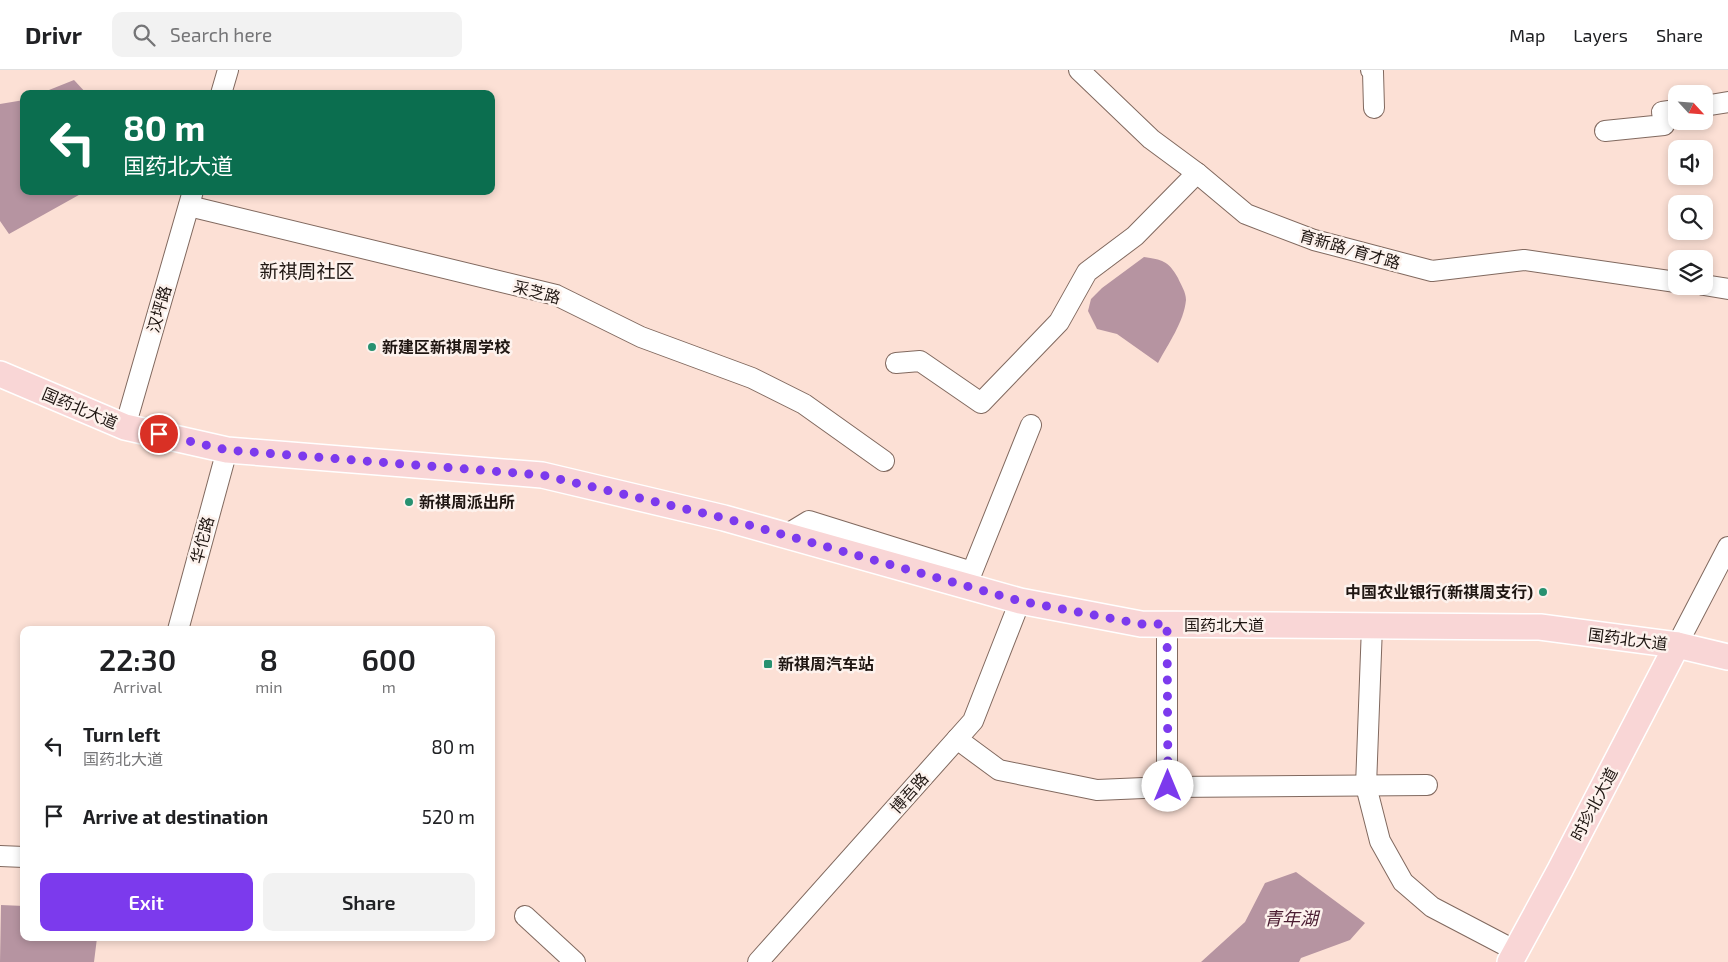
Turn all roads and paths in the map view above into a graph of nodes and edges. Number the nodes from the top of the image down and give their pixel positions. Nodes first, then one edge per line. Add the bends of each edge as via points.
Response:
1 (228, 70) edge
2 (1078, 70) edge
3 (1371, 70) edge
4 (222, 90) edge
5 (1728, 102) edge
6 (1713, 104) edge
7 (1374, 108) dead end
8 (1668, 111) edge
9 (1605, 132) dead end
10 (1197, 172) junction
11 (191, 199) edge
12 (1668, 281) edge
13 (1713, 287) edge
14 (1728, 289) edge
15 (896, 363) dead end
16 (0, 374) edge
17 (1031, 425) dead end
18 (125, 427) junction
19 (227, 450) junction
20 (884, 461) dead end
21 (786, 535) junction
22 (1728, 547) edge
23 (1020, 601) junction
24 (1167, 624) junction
25 (179, 626) edge
26 (1372, 626) junction
27 (1678, 645) junction
28 (1728, 657) edge
29 (957, 739) junction
30 (1427, 785) dead end
31 (1168, 786) junction
32 (1366, 786) junction
33 (0, 856) edge
34 (20, 857) edge
35 (525, 916) dead end
36 (1513, 956) edge
37 (575, 962) edge
38 (758, 962) edge

1 - 4 street
2 - 10 street, 育新路/育才路 via 1151,139
3 - 7 street
5 - 6 street
8 - 9 street via 1662,112 1664,126
10 - 12 street, 育新路/育才路 via 1246,214 1314,240 1432,271 1524,260
10 - 15 street via 1135,236 1086,272 1059,322 981,403 920,361
11 - 18 street, 汉坪路
11 - 20 street, 采芝路 via 556,295 641,337 752,378 804,404
13 - 14 street
16 - 18 main road, 国药北大道
17 - 21 street via 972,572 809,521
18 - 19 main road, 国药北大道
19 - 21 main road, 国药北大道 via 542,475
19 - 25 street, 华佗路
21 - 23 main road, 国药北大道
22 - 27 street
23 - 24 main road, 国药北大道 via 1141,624
23 - 29 street, 博吾路 via 973,721
24 - 26 main road, 国药北大道
24 - 31 street
26 - 27 main road, 国药北大道 via 1540,627
26 - 32 street
27 - 28 main road, 国药北大道
27 - 36 main road, 时珍北大道
29 - 31 street via 999,770 1097,790
29 - 38 street, 博吾路
30 - 32 street
31 - 32 street
32 - 36 street via 1380,841 1403,882 1432,907
33 - 34 street
35 - 37 street

